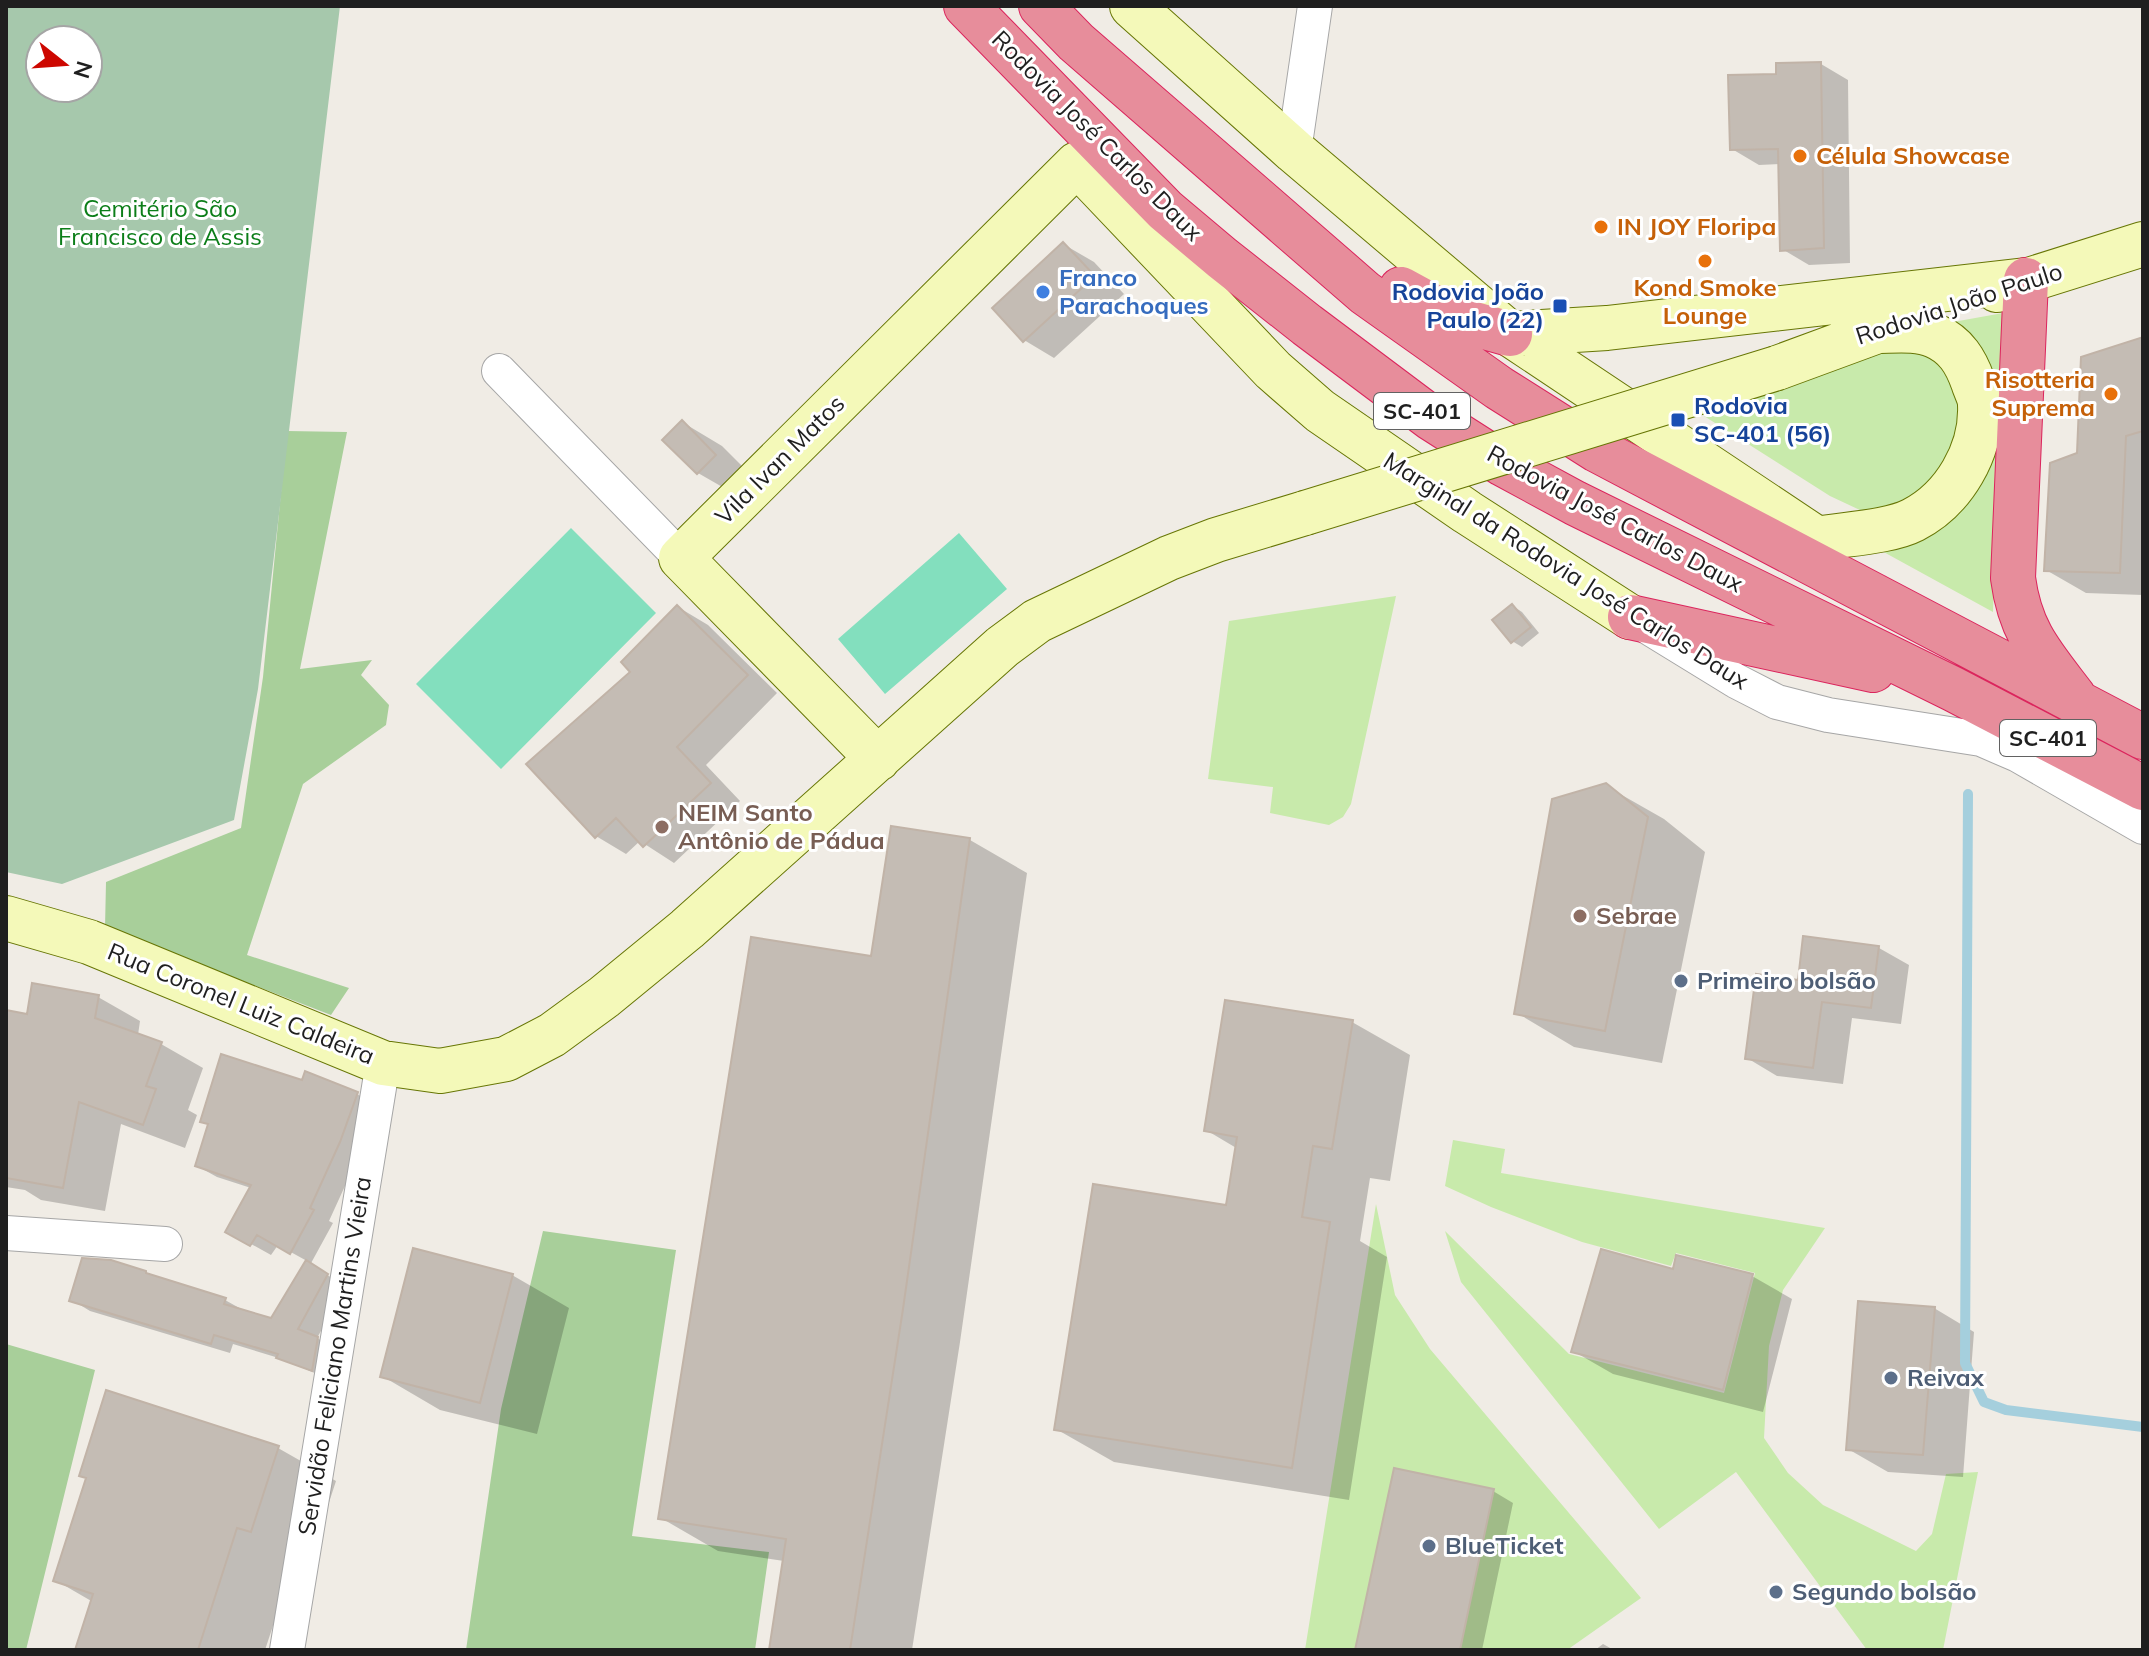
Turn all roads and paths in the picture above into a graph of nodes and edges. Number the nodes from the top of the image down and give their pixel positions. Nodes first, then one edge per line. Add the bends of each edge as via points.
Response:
1 (1041, 6) edge
2 (1132, 6) edge
3 (1315, 6) edge
4 (970, 10) edge
5 (1294, 151) junction
6 (1077, 164) junction
7 (1277, 219) junction
8 (2143, 244) edge
9 (2026, 280) junction
10 (1875, 331) junction
11 (1510, 334) junction
12 (499, 371) dead end
13 (1305, 513) joint
14 (1817, 539) junction
15 (681, 558) junction
16 (1871, 594) junction
17 (1630, 617) junction
18 (1953, 689) junction
19 (2080, 705) junction
20 (2143, 737) edge
21 (878, 759) junction
22 (2143, 788) edge
23 (2143, 827) edge
24 (6, 918) edge
25 (383, 1063) junction
26 (6, 1233) edge
27 (165, 1244) dead end
28 (287, 1650) edge

1 - 7 highway, SC-401
2 - 5 main road
3 - 5 street
4 - 6 highway
4 - 18 highway, Rodovia José Carlos Daux / SC-401 via 1165,210 1431,418 1575,503
5 - 11 main road
6 - 15 main road, Vila Ivan Matos
6 - 17 main road, Marginal da Rodovia José Carlos Daux via 1273,370 1320,411
7 - 11 highway via 1456,319
7 - 16 highway, SC-401 via 1365,293 1585,443
8 - 9 main road, Rodovia João Paulo
9 - 10 main road, Rodovia João Paulo
9 - 11 main road via 1607,328
9 - 19 highway via 2013,578 2026,628
10 - 13 main road, Rodovia João Paulo, bridge via 1777,368
10 - 14 main road via 1935,336 1967,363 1980,403 1976,442 1960,478 1942,500 1913,520
11 - 14 main road
12 - 15 street
13 - 21 main road, Rua Coronel Luiz Caldeira via 1169,558 1037,621
14 - 16 highway
15 - 21 main road
16 - 19 highway, SC-401
17 - 18 highway
17 - 23 street, Marginal da Rodovia José Carlos Daux via 1777,702 1981,739
18 - 22 highway, Rodovia José Carlos Daux / SC-401
19 - 20 highway, SC-401
21 - 25 main road, Rua Coronel Luiz Caldeira via 687,929 552,1035 506,1059 440,1071
24 - 25 main road, Rua Coronel Luiz Caldeira via 89,942
25 - 28 street, Servidão Feliciano Martins Vieira
26 - 27 street

